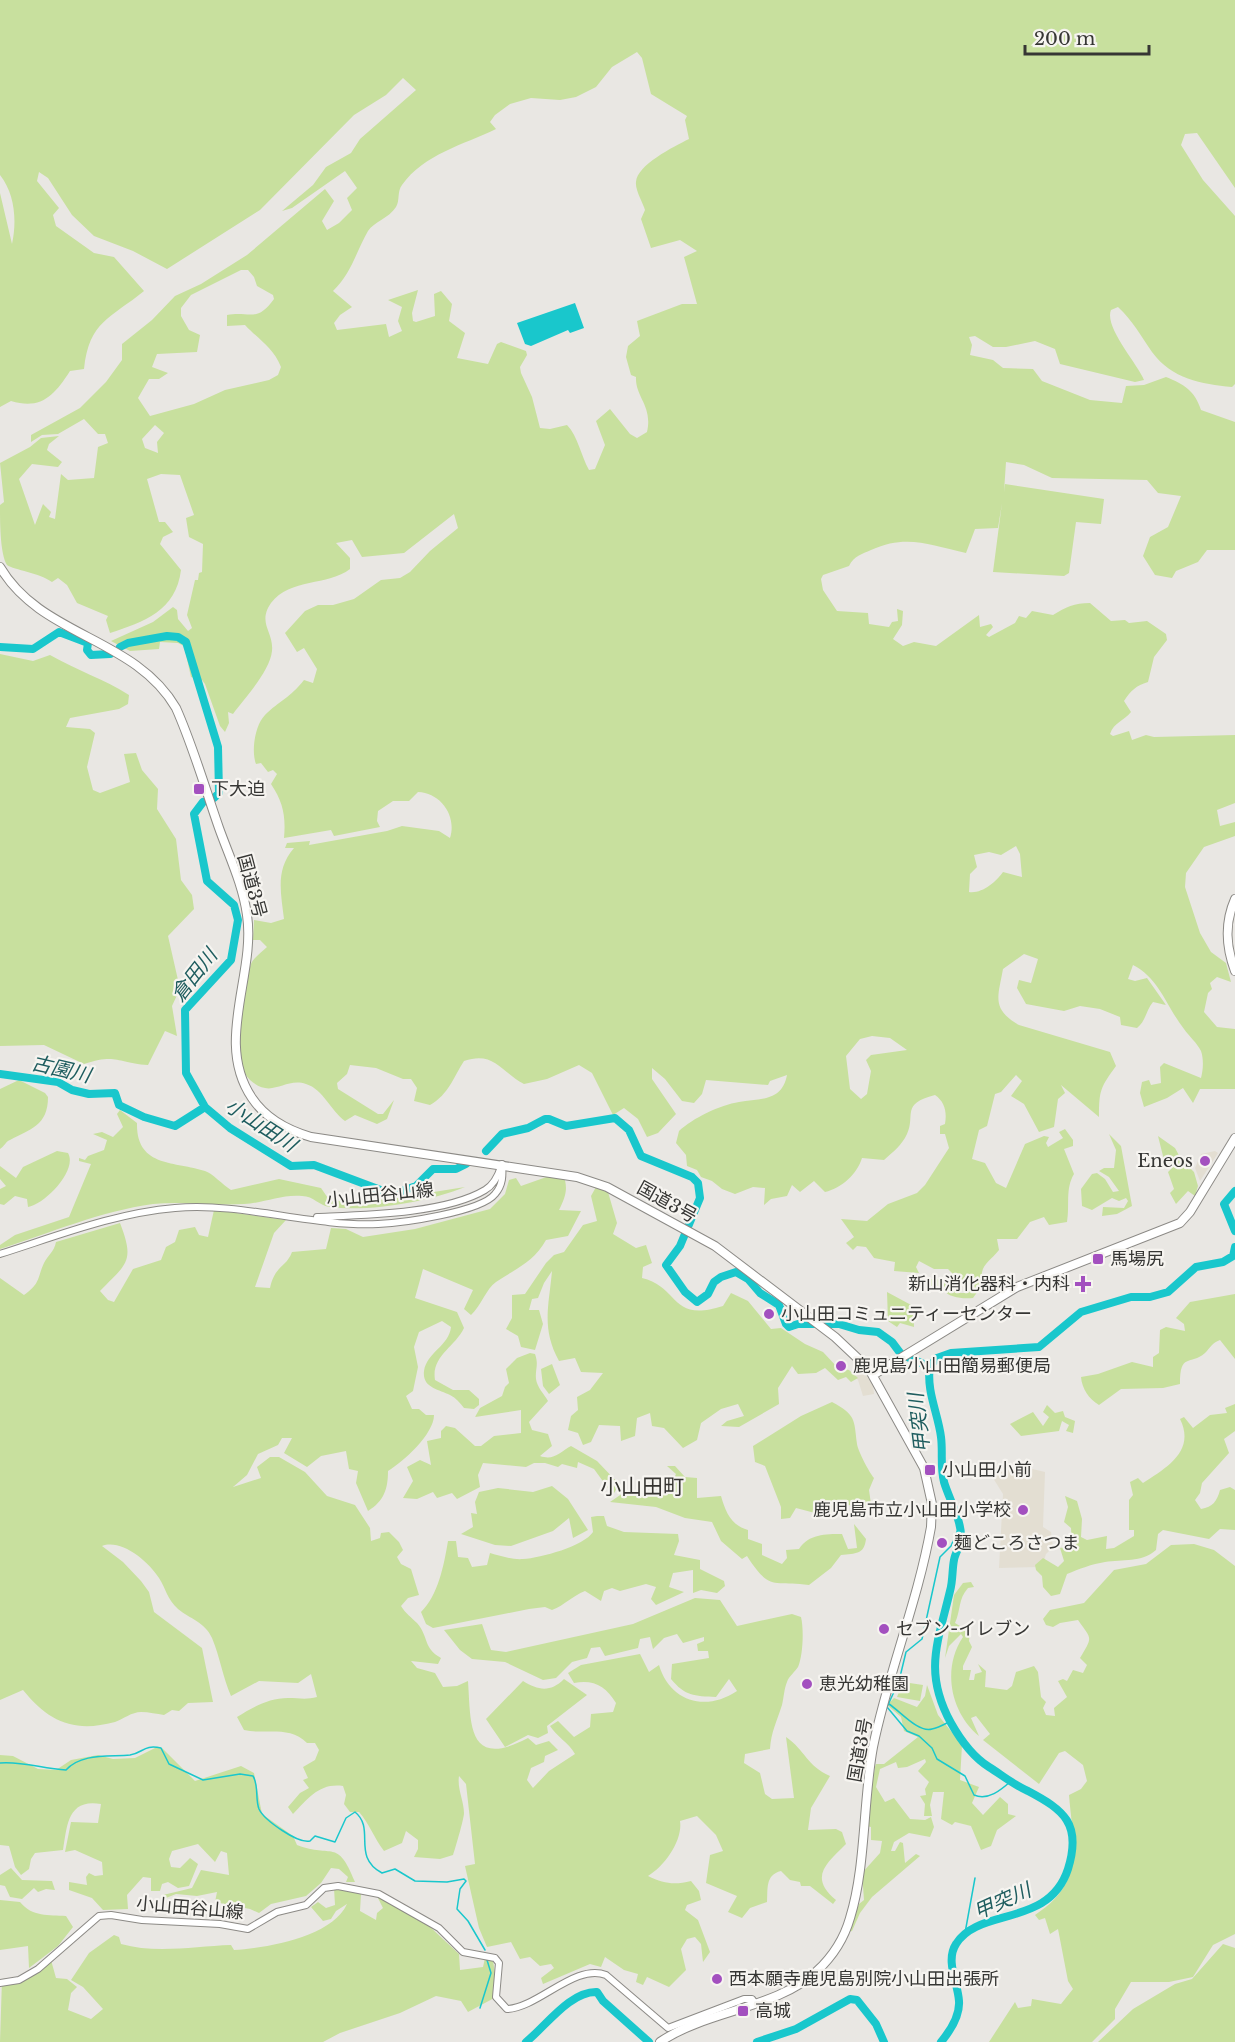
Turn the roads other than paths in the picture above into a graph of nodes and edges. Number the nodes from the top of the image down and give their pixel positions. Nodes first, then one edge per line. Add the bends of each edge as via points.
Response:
1 (0, 567) edge
2 (1235, 899) edge
3 (1235, 971) edge
4 (1235, 1138) edge
5 (502, 1164) junction
6 (305, 1217) junction
7 (0, 1254) edge
8 (873, 1375) junction
9 (0, 1983) edge
10 (755, 2002) junction
11 (660, 2042) edge

1 - 5 highway, 国道3号 via 16,590 42,613 143,668 176,708 248,915 236,1058 244,1084 260,1108 287,1129 311,1137
2 - 3 highway via 1227,931
4 - 8 highway via 1180,1223 1017,1287
5 - 6 main road, 小山田谷山線 via 497,1178 484,1190 454,1201 397,1212
5 - 6 main road, 小山田谷山線 via 503,1176 495,1194 456,1211 378,1224
5 - 8 highway, 国道3号 via 577,1177 607,1187 684,1228 730,1256 835,1338
6 - 7 main road, 小山田谷山線 via 209,1207 162,1209 116,1218
8 - 10 highway, 国道3号 via 924,1468 932,1504 929,1538 873,1748 857,1881 847,1927 831,1957 809,1978
9 - 10 main road, 小山田谷山線 via 29,1975 99,1916 111,1914 248,1929 277,1912 306,1905 324,1888 338,1886 379,1894 438,1928 463,1952 495,1958 499,1963 496,1997 507,2008 521,2007 551,1989 594,1973 606,1975 668,2028 744,1999
10 - 11 highway, 国道3号 via 703,2020

